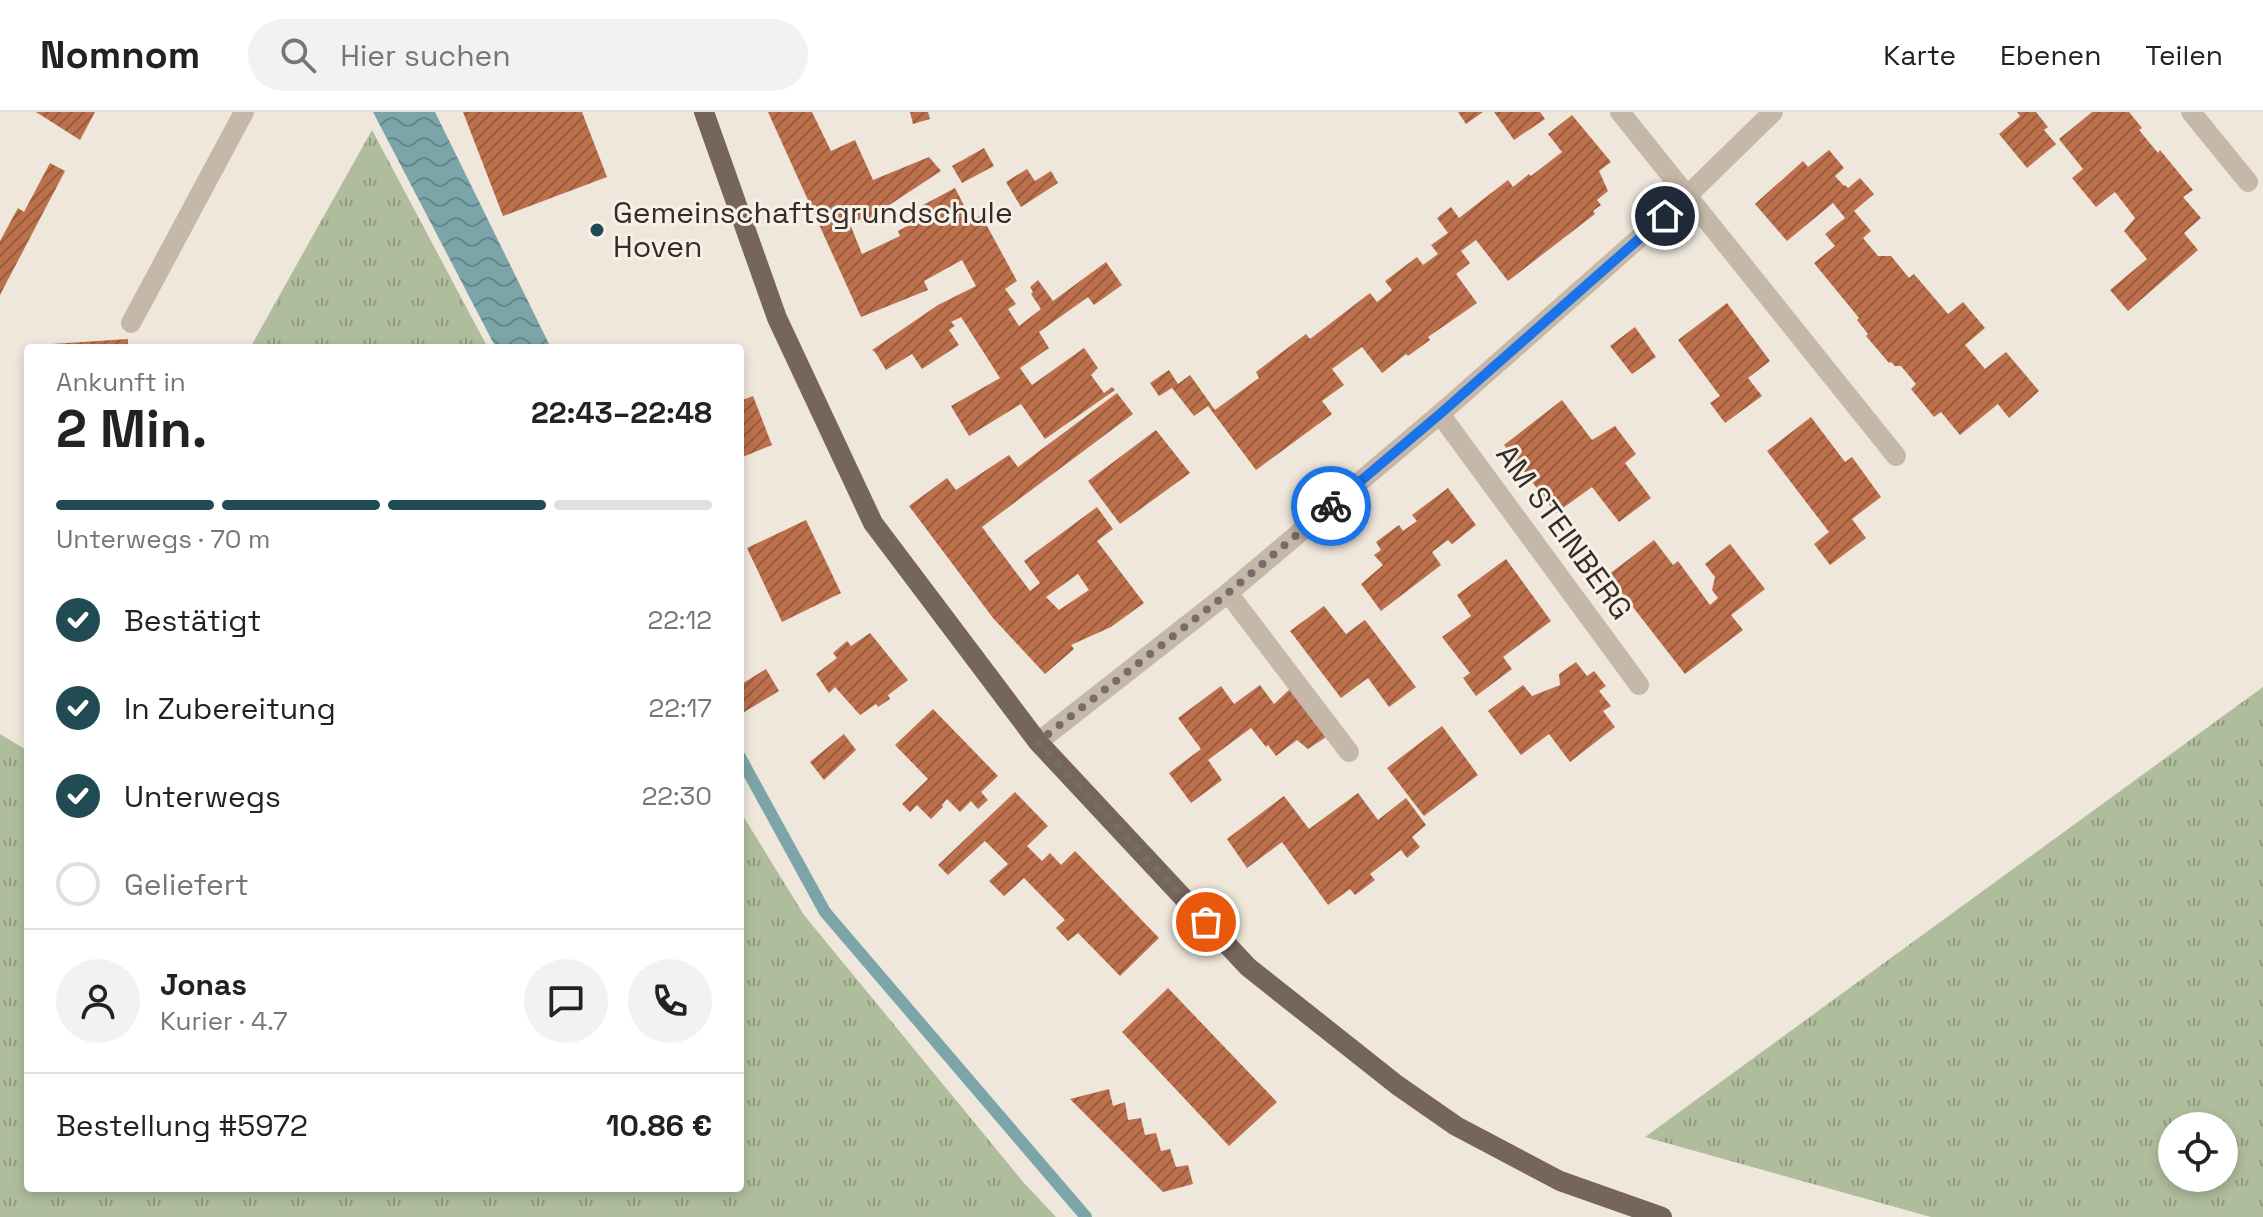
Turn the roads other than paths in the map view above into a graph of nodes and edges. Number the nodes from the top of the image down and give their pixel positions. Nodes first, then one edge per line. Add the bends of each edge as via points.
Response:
1 (244, 112) edge
2 (704, 112) edge
3 (1620, 112) edge
4 (1773, 112) edge
5 (2191, 112) edge
6 (2248, 182) dead end
7 (1688, 195) junction
8 (131, 323) dead end
9 (1440, 414) junction
10 (1896, 456) dead end
11 (1228, 593) junction
12 (1639, 685) dead end
13 (1038, 742) junction
14 (1349, 752) dead end
15 (1662, 1217) edge

1 - 8 street
2 - 13 main road via 777,318 873,523
3 - 7 street
4 - 7 street
5 - 6 street
7 - 9 street
7 - 10 street
9 - 11 street
9 - 12 street, AM STEINBERG
11 - 13 street
11 - 14 street
13 - 15 main road via 1248,967 1397,1085 1456,1126 1560,1181

